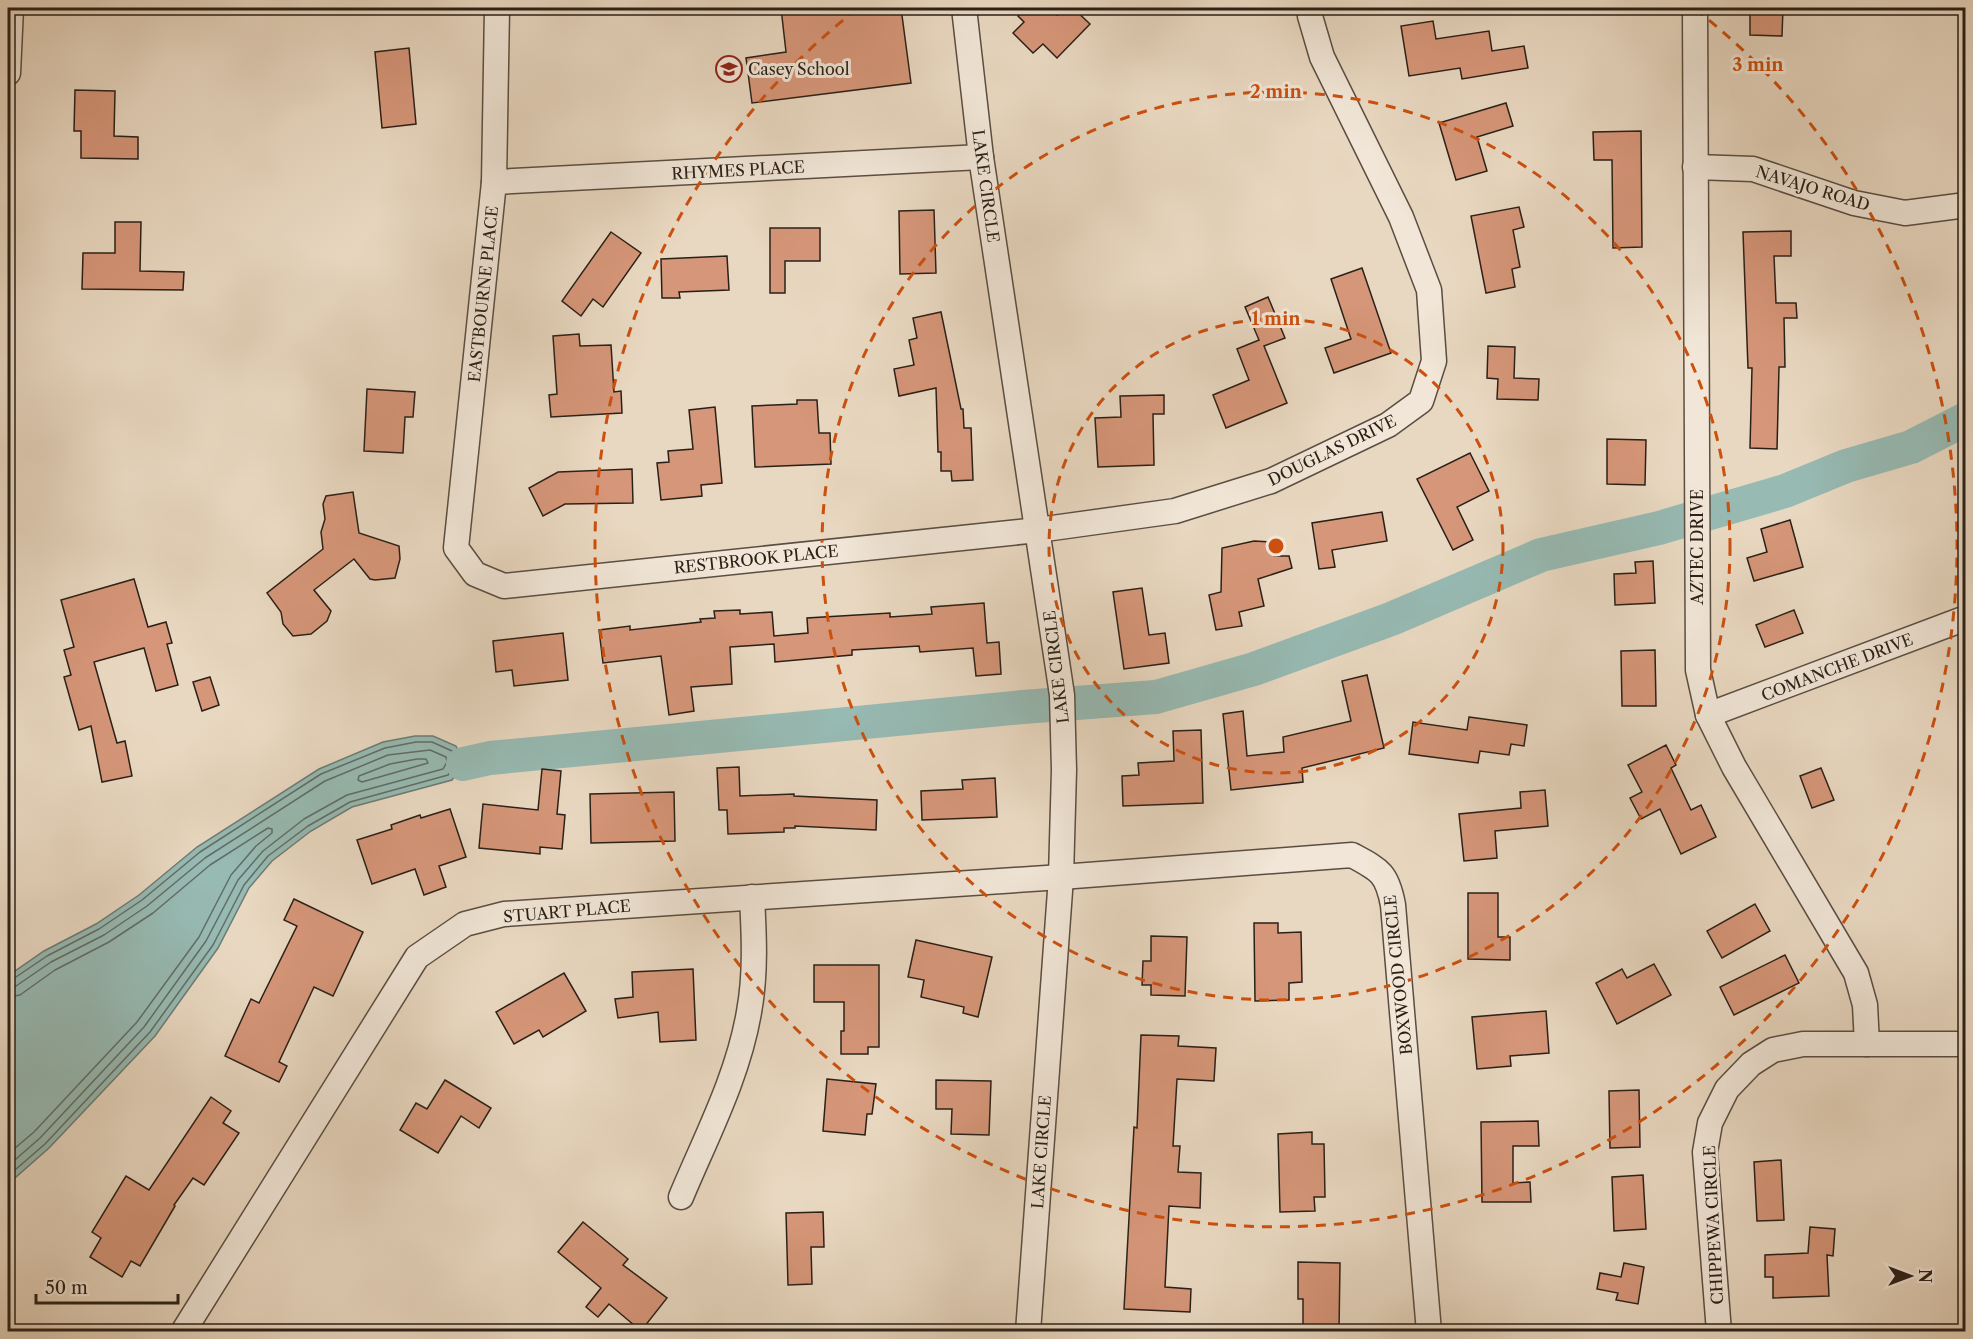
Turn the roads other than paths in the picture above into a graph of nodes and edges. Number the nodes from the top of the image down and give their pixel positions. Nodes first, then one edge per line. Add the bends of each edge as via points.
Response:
1 (497, 8) edge
2 (964, 8) edge
3 (1312, 8) edge
4 (1695, 8) edge
5 (10, 20) edge
6 (8, 73) edge
7 (981, 157) junction
8 (1695, 167) junction
9 (494, 182) junction
10 (1965, 205) edge
11 (1038, 530) junction
12 (475, 574) joint
13 (1965, 618) edge
14 (1708, 716) junction
15 (1061, 878) junction
16 (752, 897) junction
17 (1867, 1044) junction
18 (1965, 1044) edge
19 (681, 1197) dead end
20 (183, 1332) edge
21 (1028, 1332) edge
22 (1429, 1332) edge
23 (1719, 1332) edge

1 - 9 street, EASTBOURNE PLACE
2 - 7 street, LAKE CIRCLE
3 - 11 street, DOUGLAS DRIVE via 1310,16 1322,57 1401,217 1429,290 1434,361 1420,401 1388,425 1271,481 1175,511
4 - 8 street, AZTEC DRIVE
5 - 6 street
7 - 9 street, RHYMES PLACE
7 - 11 street, LAKE CIRCLE
8 - 10 street, NAVAJO ROAD via 1753,169 1854,203 1905,213
8 - 14 street, AZTEC DRIVE via 1698,669
9 - 12 street, EASTBOURNE PLACE via 456,548
11 - 12 street, RESTBROOK PLACE via 504,586
11 - 15 street, LAKE CIRCLE via 1062,695
13 - 14 street, COMANCHE DRIVE
14 - 17 street, AZTEC DRIVE via 1856,973 1864,1005
15 - 16 street, STUART PLACE
15 - 21 street, LAKE CIRCLE
15 - 22 street, BOXWOOD CIRCLE via 1352,855 1375,867 1388,883
16 - 19 street via 754,953 749,1012 732,1078
16 - 20 street, STUART PLACE via 504,914 465,924 417,957
17 - 18 street, CHIPPEWA CIRCLE
17 - 23 street, CHIPPEWA CIRCLE via 1803,1044 1773,1050 1751,1064 1727,1089 1710,1123 1705,1152

